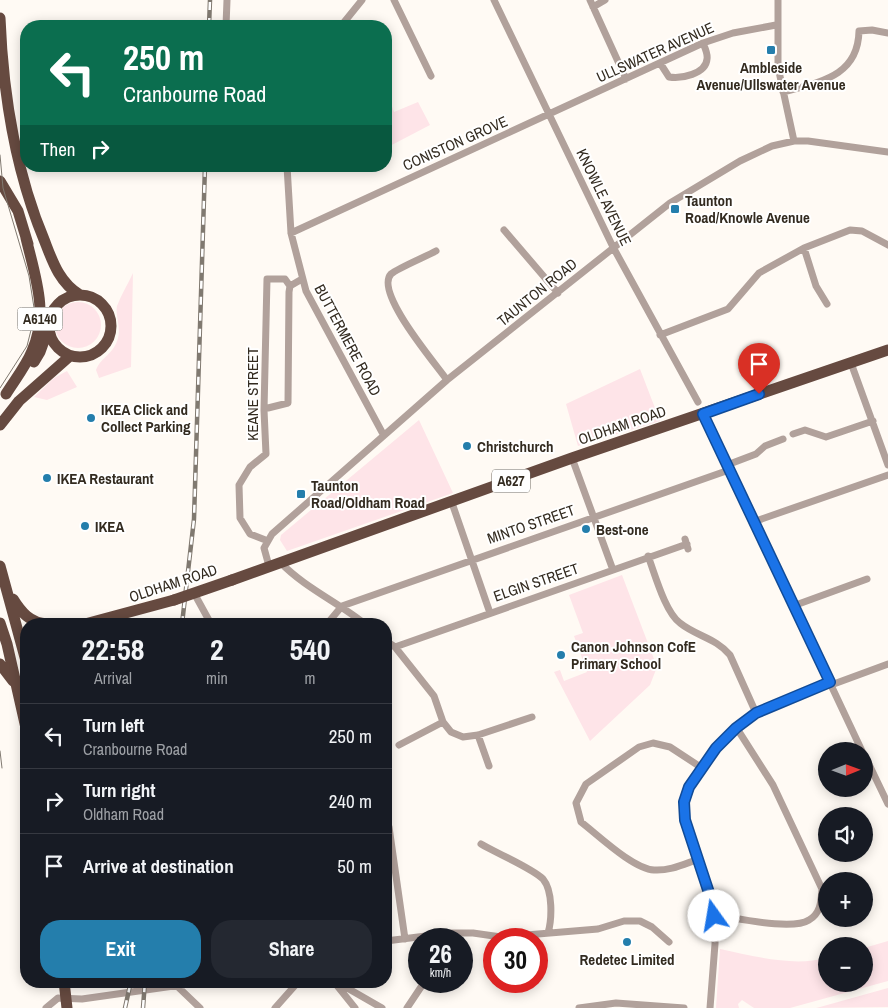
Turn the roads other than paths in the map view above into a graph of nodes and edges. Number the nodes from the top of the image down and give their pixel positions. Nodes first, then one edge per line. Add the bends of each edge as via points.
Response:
1 (227, 0) edge
2 (362, 0) edge
3 (394, 0) edge
4 (494, 0) edge
5 (605, 0) edge
6 (778, 0) edge
7 (591, 3) edge
8 (0, 18) edge
9 (226, 20) edge
10 (346, 20) edge
11 (776, 25) junction
12 (888, 34) edge
13 (703, 43) junction
14 (660, 63) junction
15 (431, 76) dead end
16 (626, 79) junction
17 (783, 92) junction
18 (549, 115) junction
19 (794, 141) junction
20 (888, 152) edge
21 (20, 162) edge
22 (22, 172) edge
23 (287, 172) edge
24 (0, 181) edge
25 (504, 230) dead end
26 (291, 233) junction
27 (26, 238) junction
28 (888, 245) edge
29 (613, 247) junction
30 (804, 248) junction
31 (436, 251) dead end
32 (302, 279) junction
33 (290, 286) junction
34 (558, 293) junction
35 (80, 295) junction
36 (827, 304) dead end
37 (49, 323) junction
38 (660, 335) junction
39 (888, 350) edge
40 (70, 356) junction
41 (852, 363) junction
42 (447, 380) junction
43 (3, 399) edge
44 (698, 402) dead end
45 (268, 408) dead end
46 (703, 414) junction
47 (873, 421) junction
48 (0, 425) edge
49 (383, 434) junction
50 (793, 434) dead end
51 (784, 439) dead end
52 (572, 458) junction
53 (888, 465) edge
54 (728, 468) junction
55 (888, 475) edge
56 (452, 503) junction
57 (594, 517) junction
58 (753, 522) junction
59 (268, 541) junction
60 (687, 544) dead end
61 (648, 556) junction
62 (471, 560) junction
63 (281, 563) junction
64 (0, 566) edge
65 (269, 566) junction
66 (613, 570) junction
67 (867, 580) dead end
68 (5, 584) junction
69 (194, 593) junction
70 (342, 606) junction
71 (793, 606) junction
72 (490, 613) junction
73 (29, 618) edge
74 (107, 618) edge
75 (208, 618) edge
76 (333, 618) edge
77 (357, 618) edge
78 (0, 623) edge
79 (20, 628) edge
80 (20, 641) edge
81 (4, 645) edge
82 (392, 645) edge
83 (395, 647) junction
84 (0, 664) edge
85 (888, 664) edge
86 (830, 684) junction
87 (17, 686) junction
88 (20, 700) edge
89 (756, 713) junction
90 (532, 717) dead end
91 (443, 722) junction
92 (736, 728) junction
93 (478, 735) junction
94 (858, 742) edge
95 (399, 745) dead end
96 (489, 766) dead end
97 (702, 768) junction
98 (873, 773) edge
99 (888, 804) edge
100 (481, 844) dead end
101 (392, 853) edge
102 (699, 859) junction
103 (714, 916) junction
104 (548, 933) joint
105 (405, 939) junction
106 (408, 939) edge
107 (392, 940) edge
108 (669, 942) dead end
109 (65, 988) edge
110 (162, 988) edge
111 (179, 988) edge
112 (293, 988) edge
113 (339, 988) edge
114 (349, 988) edge
115 (353, 990) joint
116 (417, 993) edge
117 (66, 1002) edge
118 (46, 1008) edge
119 (200, 1008) edge
120 (275, 1008) edge
121 (355, 1008) edge
122 (382, 1008) edge
123 (407, 1008) edge
124 (579, 1008) edge
125 (684, 1008) edge
126 (710, 1008) edge

1 - 9 street
2 - 10 street
3 - 15 street
4 - 18 street, KNOWLE AVENUE
5 - 7 street
6 - 11 street
7 - 16 street
8 - 21 highway, A6140 via 10,121
11 - 13 street, ULLSWATER AVENUE via 733,33
11 - 17 street
12 - 17 street via 860,31 856,53 834,76
13 - 14 street, ULLSWATER AVENUE
13 - 14 street via 708,57 706,65 696,73 677,79 669,77
14 - 16 street, ULLSWATER AVENUE
16 - 18 street, ULLSWATER AVENUE
17 - 19 street
18 - 26 street, CONISTON GROVE
18 - 29 street, KNOWLE AVENUE
19 - 20 street, TAUNTON ROAD
19 - 29 street, TAUNTON ROAD via 772,146 740,161 670,203
22 - 35 highway, A6140 via 32,212 61,278
23 - 26 street, BUTTERMERE ROAD
24 - 27 highway, A6140 via 18,211
25 - 34 street
26 - 32 street, BUTTERMERE ROAD
27 - 37 highway, A6140 via 45,285
27 - 43 highway, A6140 via 40,290 39,331 32,352
28 - 30 street via 862,232 850,230
29 - 34 street, TAUNTON ROAD
29 - 38 street, KNOWLE AVENUE
30 - 36 street via 816,286
30 - 38 street via 759,273 728,309
31 - 42 street via 391,274 387,284 400,316
32 - 33 street
32 - 49 street, BUTTERMERE ROAD
33 - 45 street via 288,403
33 - 59 street, KEANE STREET via 286,278 267,279 266,454 250,467 239,484 240,518 250,534
34 - 42 street, TAUNTON ROAD
35 - 37 highway via 61,302
35 - 40 highway, A6140 via 104,306 111,329 107,342 97,352 83,357
37 - 40 highway via 55,344
37 - 43 highway, A6140 via 40,352 22,380
38 - 44 street, KNOWLE AVENUE
39 - 41 highway, OLDHAM ROAD / A627
40 - 48 highway via 19,402
41 - 46 highway, OLDHAM ROAD / A627
41 - 47 street
42 - 49 street, TAUNTON ROAD
46 - 52 highway, OLDHAM ROAD / A627
46 - 54 street
47 - 50 street via 826,437 805,430
47 - 53 street
49 - 59 street, TAUNTON ROAD
51 - 54 street, MINTO STREET via 765,446
52 - 56 highway, OLDHAM ROAD / A627
52 - 57 street
54 - 57 street, MINTO STREET
54 - 58 street
55 - 58 street
56 - 62 street
56 - 63 highway, OLDHAM ROAD / A627
57 - 62 street, MINTO STREET
57 - 66 street
58 - 71 street
59 - 65 street via 264,548
60 - 61 street, ELGIN STREET
61 - 66 street, ELGIN STREET
61 - 89 street via 673,616 723,647 730,655
62 - 70 street, MINTO STREET
62 - 72 street
63 - 65 highway, A627
63 - 70 street via 292,575
64 - 68 highway
65 - 69 highway, OLDHAM ROAD / A627, bridge
66 - 72 street, ELGIN STREET
67 - 71 street
68 - 73 highway via 20,611
68 - 79 highway
69 - 74 highway, OLDHAM ROAD / A627, bridge
69 - 75 street
70 - 76 street
70 - 77 street
71 - 86 street
72 - 83 street, ELGIN STREET
78 - 81 highway
80 - 81 highway
81 - 87 highway
82 - 83 street
83 - 91 street via 434,696
84 - 87 highway
85 - 86 street
86 - 89 street
86 - 94 street
87 - 88 highway
89 - 92 street
90 - 93 street
91 - 93 street via 451,732 463,737
91 - 95 street
92 - 97 street
92 - 103 street via 773,785 822,889 821,906 811,919 797,925
93 - 96 street
97 - 102 street via 689,787 684,802 685,820
97 - 102 street via 670,747 653,743 639,747 586,784 576,803 580,822 636,864 652,870 671,869
98 - 99 street
100 - 104 street via 545,882 551,912
101 - 105 street
102 - 103 street
103 - 126 street
104 - 108 street via 598,929 624,921 640,921
105 - 106 street
105 - 107 street
109 - 117 highway
110 - 117 street
111 - 119 street
112 - 120 street
113 - 121 street
114 - 115 street
115 - 122 street
116 - 123 street
117 - 118 street via 58,998
124 - 125 street via 616,1003

